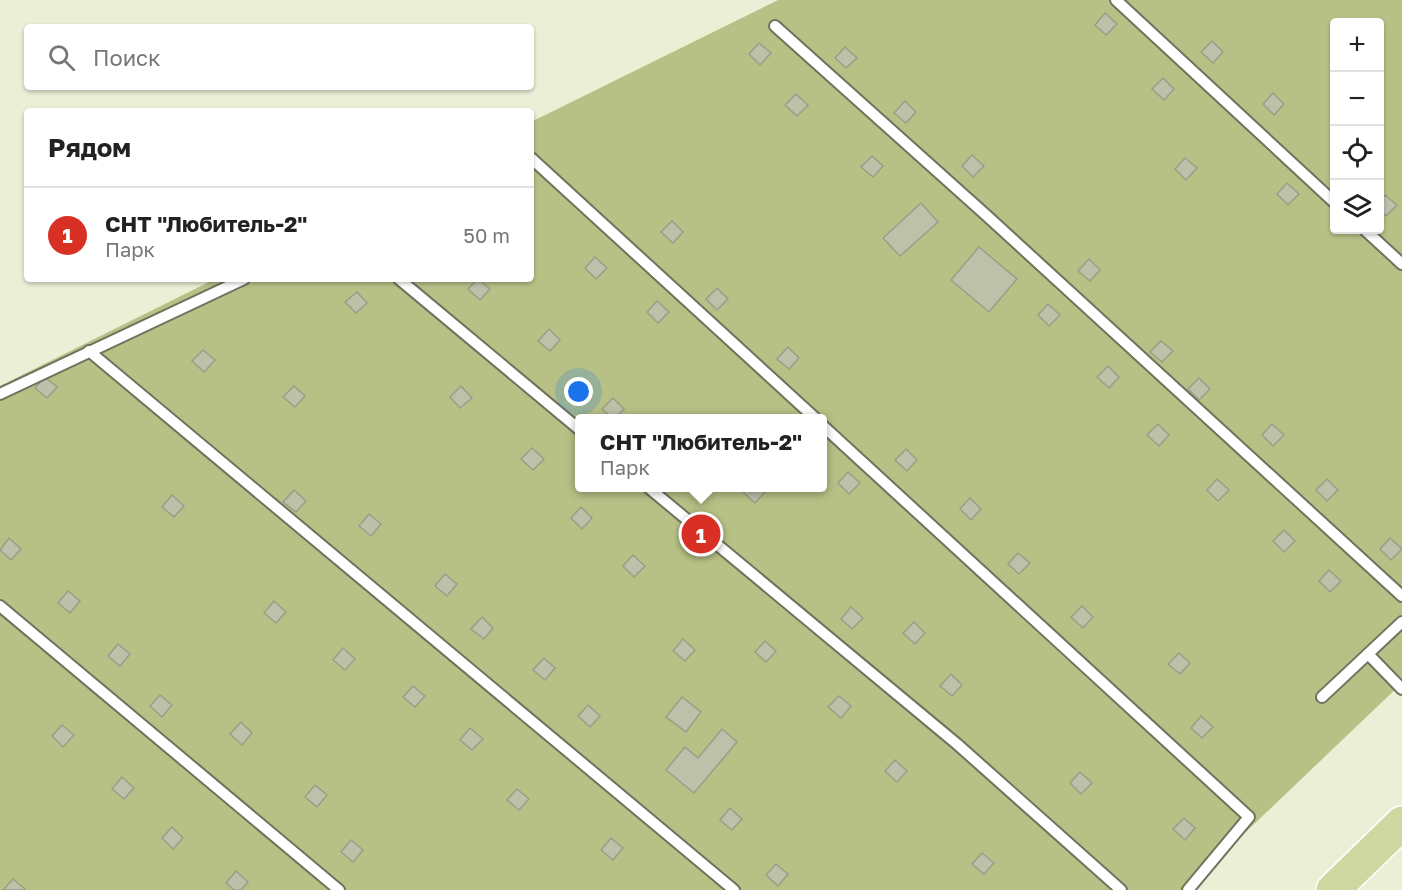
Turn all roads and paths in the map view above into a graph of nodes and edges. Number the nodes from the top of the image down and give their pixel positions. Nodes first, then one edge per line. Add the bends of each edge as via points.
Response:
1 (1116, 0) edge
2 (775, 26) dead end
3 (534, 161) edge
4 (1330, 197) edge
5 (1369, 234) edge
6 (1402, 264) edge
7 (238, 282) edge
8 (403, 282) edge
9 (89, 351) junction
10 (0, 394) edge
11 (811, 414) edge
12 (575, 427) edge
13 (827, 430) edge
14 (654, 492) edge
15 (1402, 596) edge
16 (0, 606) edge
17 (1402, 622) edge
18 (1368, 654) junction
19 (1402, 689) edge
20 (1322, 697) dead end
21 (1402, 823) edge
22 (339, 890) edge
23 (734, 890) edge
24 (1122, 890) edge
25 (1188, 890) edge
26 (1333, 890) edge

1 - 4 lane
2 - 15 lane
3 - 11 lane
5 - 6 lane
7 - 9 lane
8 - 12 lane
9 - 10 lane
9 - 23 lane
13 - 25 lane via 1249,817
14 - 24 lane via 957,744
16 - 22 lane
17 - 18 lane
18 - 19 lane
18 - 20 lane
21 - 26 main road

